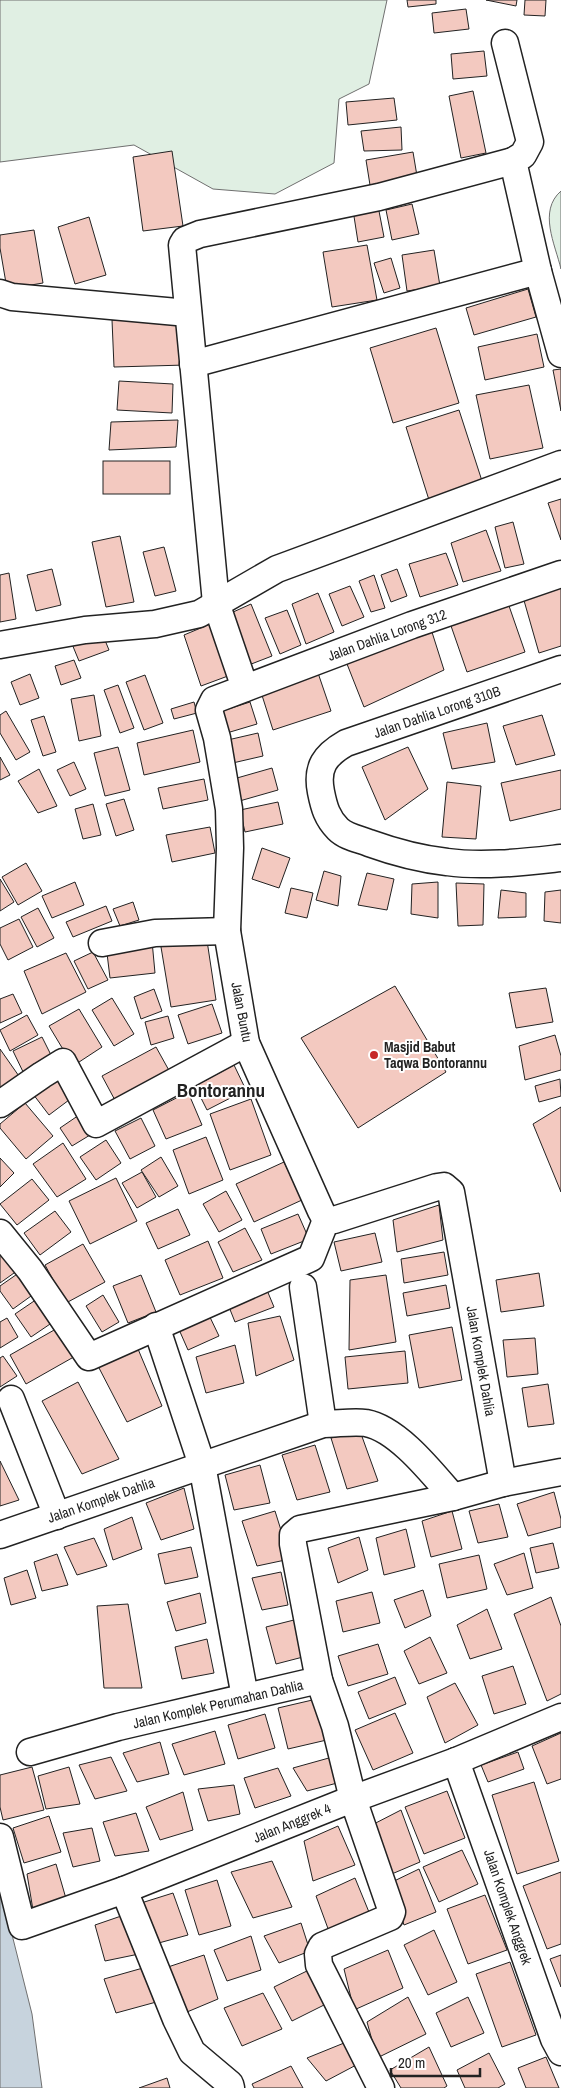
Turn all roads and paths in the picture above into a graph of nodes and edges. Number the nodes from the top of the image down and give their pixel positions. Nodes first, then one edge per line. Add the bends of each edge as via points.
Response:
1 (505, 43) dead end
2 (512, 161) junction
3 (538, 271) junction
4 (0, 293) edge
5 (188, 313) junction
6 (561, 354) edge
7 (193, 364) junction
8 (561, 464) edge
9 (561, 574) edge
10 (216, 603) junction
11 (0, 645) edge
12 (561, 670) edge
13 (245, 688) junction
14 (214, 700) joint
15 (561, 858) edge
16 (227, 928) junction
17 (102, 943) dead end
18 (246, 1042) junction
19 (0, 1104) edge
20 (326, 1220) junction
21 (0, 1233) edge
22 (303, 1288) dead end
23 (156, 1326) junction
24 (11, 1399) dead end
25 (323, 1424) junction
26 (202, 1465) junction
27 (561, 1472) edge
28 (503, 1483) junction
29 (453, 1497) junction
30 (57, 1516) junction
31 (0, 1535) edge
32 (319, 1680) junction
33 (245, 1697) junction
34 (561, 1717) edge
35 (30, 1752) dead end
36 (456, 1761) junction
37 (353, 1799) junction
38 (0, 1837) edge
39 (124, 1890) junction
40 (559, 2042) edge
41 (232, 2088) edge
42 (382, 2088) edge

1 - 2 street via 530,142 523,155
2 - 3 street
2 - 5 street via 379,197 190,237 182,244 181,251
3 - 6 street
3 - 7 street
4 - 5 street via 12,297
5 - 7 street
7 - 10 street
8 - 10 street via 277,568
9 - 13 street, Jalan Dahlia Lorong 312 via 412,625
10 - 11 street via 199,614 155,624 85,630
10 - 13 street
12 - 15 street, Jalan Dahlia Lorong 310B via 346,743 331,751 321,766 320,785 325,813 339,831 394,852 447,862 515,863
13 - 14 street, Jalan Dahlia Lorong 312
14 - 16 street, Jalan Buntu via 209,710 229,809
16 - 17 street via 155,932
16 - 18 street, Jalan Buntu
18 - 19 street via 96,1124 63,1062
18 - 20 street, Jalan Buntu
20 - 23 street via 311,1258
20 - 28 street, Jalan Komplek Dahlia via 444,1186 451,1192
21 - 23 street via 30,1270 89,1357
22 - 25 street
23 - 26 street
24 - 30 street
25 - 26 street, Jalan Komplek Dahlia
25 - 29 street, Jalan Komplek Dahlia via 366,1423 381,1429 394,1437
26 - 30 street, Jalan Komplek Dahlia
26 - 33 street
27 - 28 street
28 - 29 street
29 - 32 street, Jalan Komplek Perumahan Dahlia via 300,1529 293,1535
30 - 31 street, Jalan Komplek Dahlia
32 - 33 street, Jalan Komplek Perumahan Dahlia
32 - 37 street, Jalan Komplek Perumahan Dahlia via 335,1726
33 - 35 street, Jalan Komplek Perumahan Dahlia
34 - 36 street, Jalan Anggrek 4
36 - 37 street, Jalan Anggrek 4
36 - 40 street, Jalan Komplek Anggrek
37 - 39 street, Jalan Anggrek 4
37 - 42 street, Jalan Komplek Perumahan Dahlia via 392,1912 390,1917 322,1946 318,1954 319,1966
38 - 39 street, Jalan Anggrek 4 via 22,1926
39 - 41 street via 192,2052

